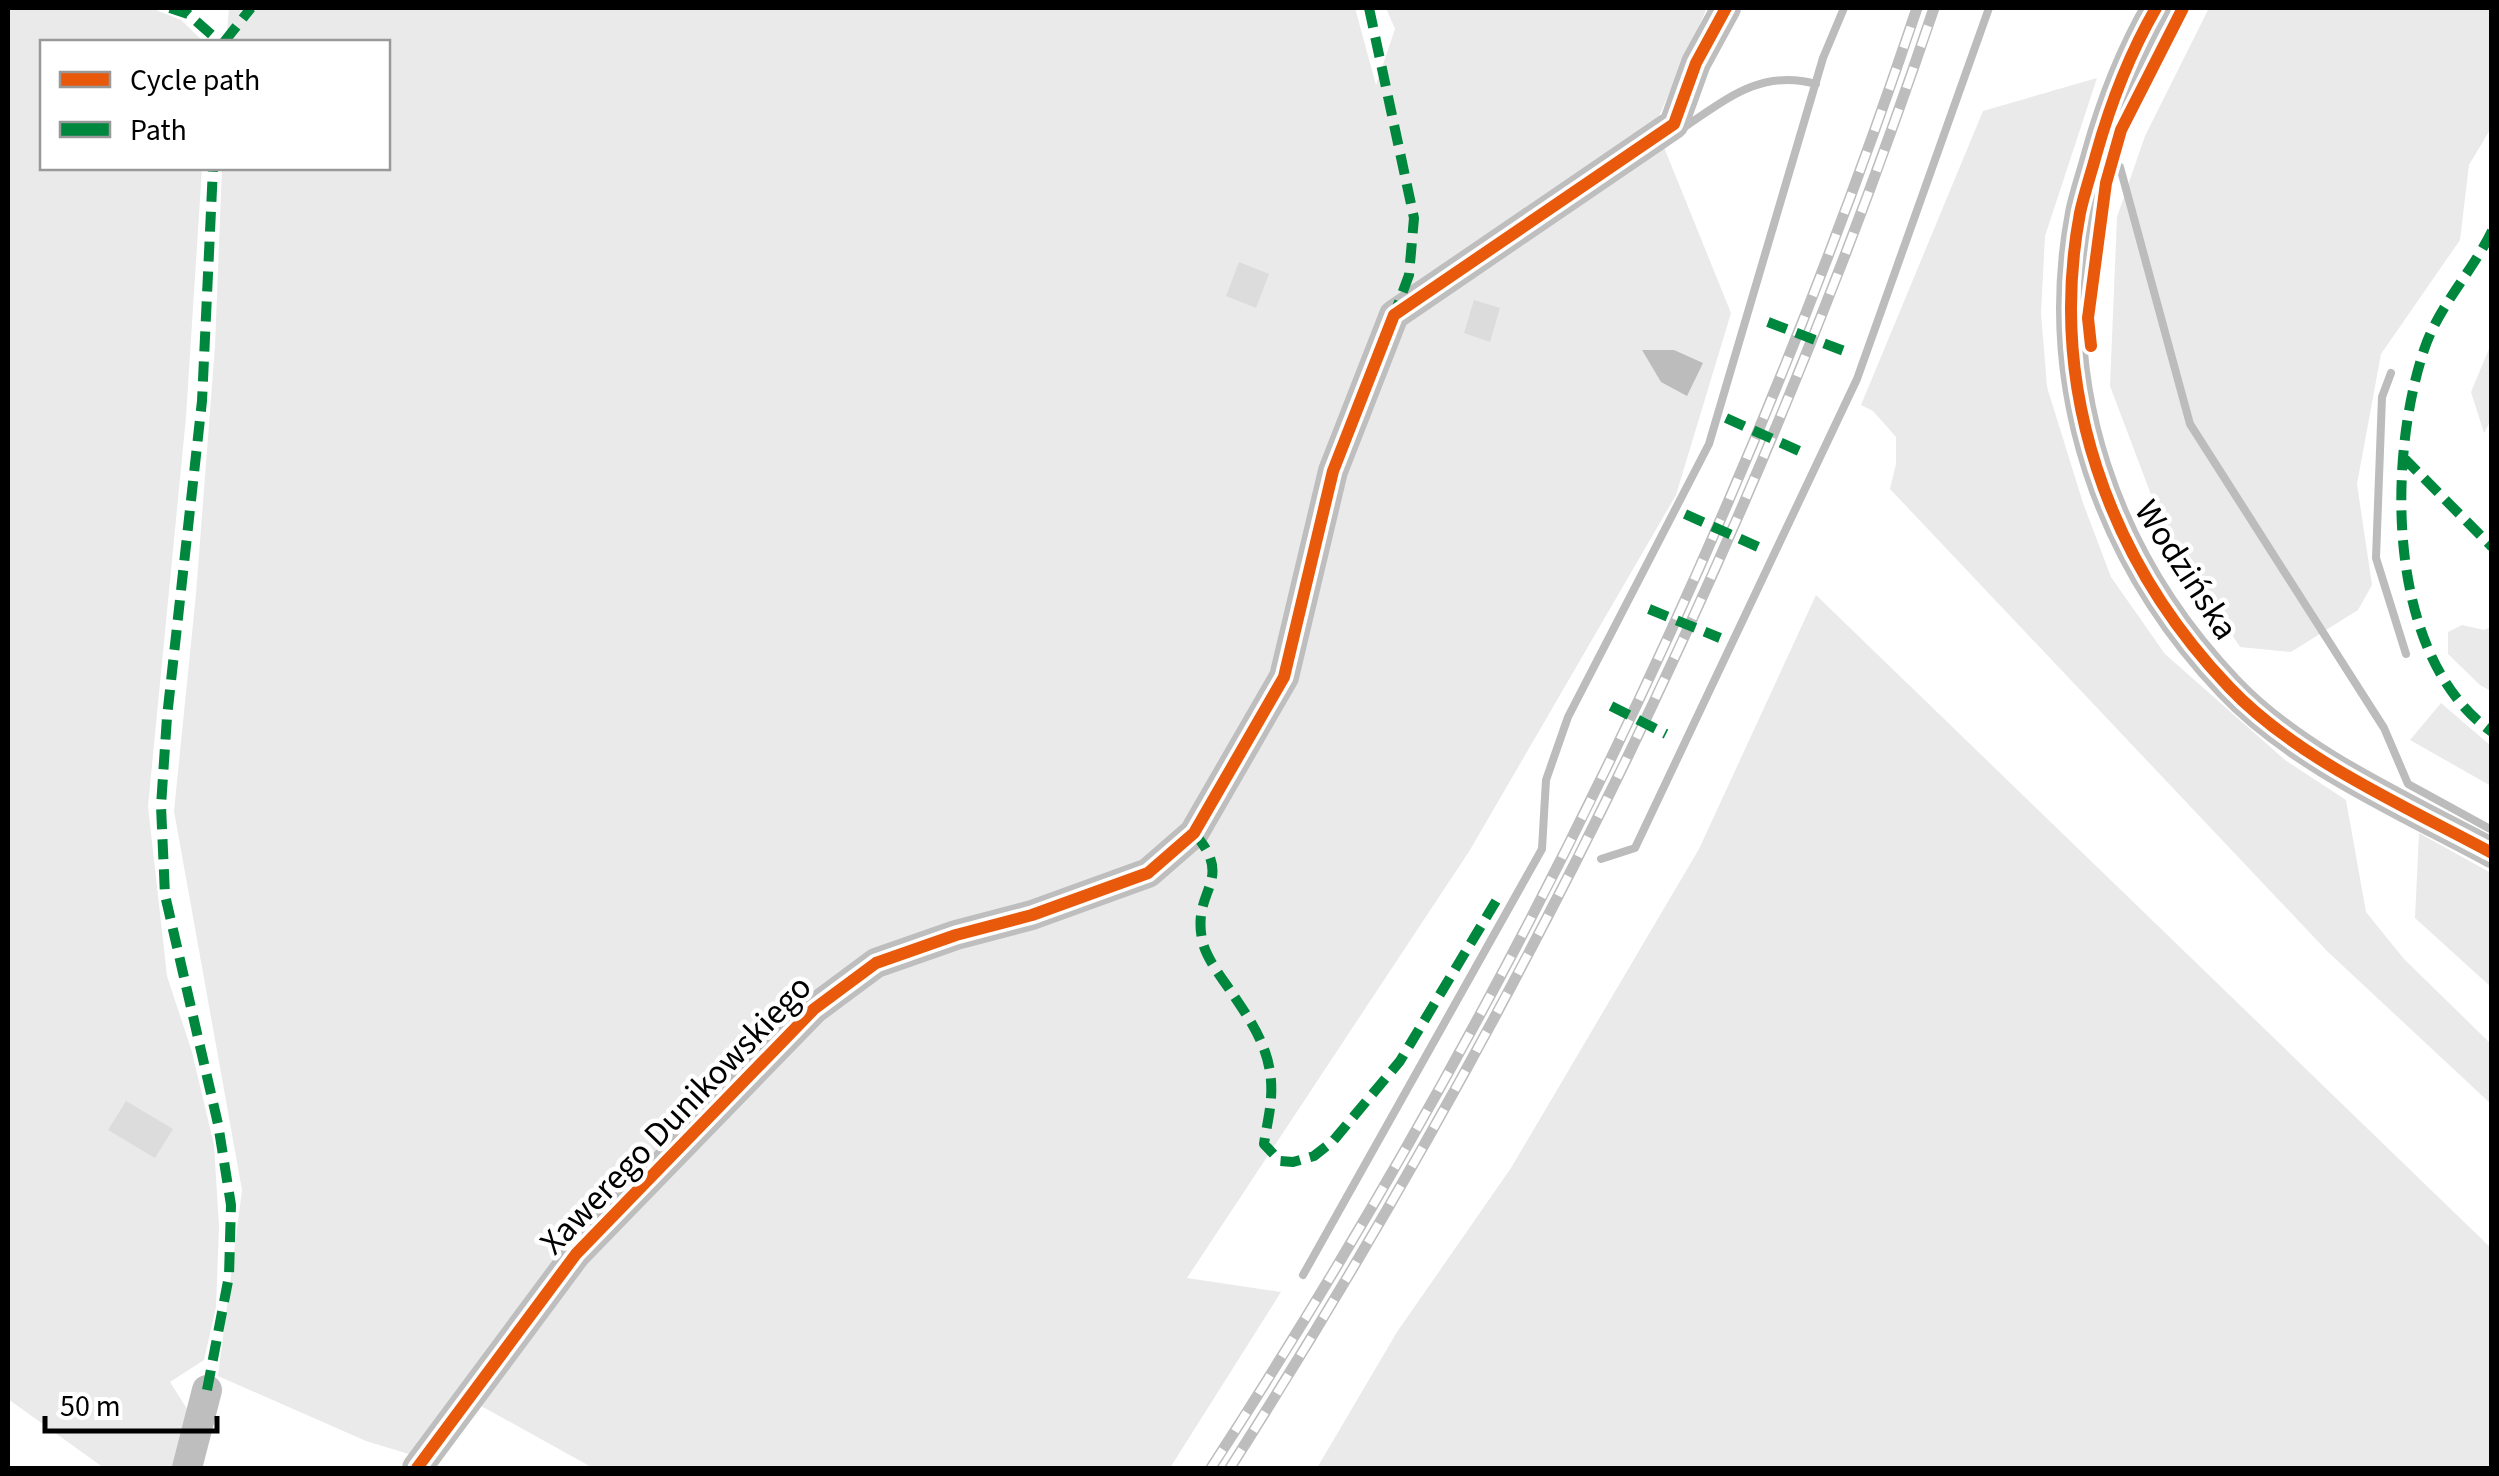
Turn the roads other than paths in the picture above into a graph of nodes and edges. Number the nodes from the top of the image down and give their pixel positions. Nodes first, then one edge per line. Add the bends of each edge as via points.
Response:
1 (1726, 8) edge
2 (2156, 8) edge
3 (2492, 853) edge
4 (206, 1390) dead end
5 (187, 1468) edge
6 (417, 1468) edge

1 - 6 street, Xawerego Dunikowskiego via 1674,124 1394,315 1333,471 1284,677 1194,832 1148,873 876,962 814,1010 576,1254
2 - 3 street, Wodzińska via 2107,116 2080,214 2071,315 2080,411 2103,494 2172,619 2230,688 2279,731
4 - 5 street

